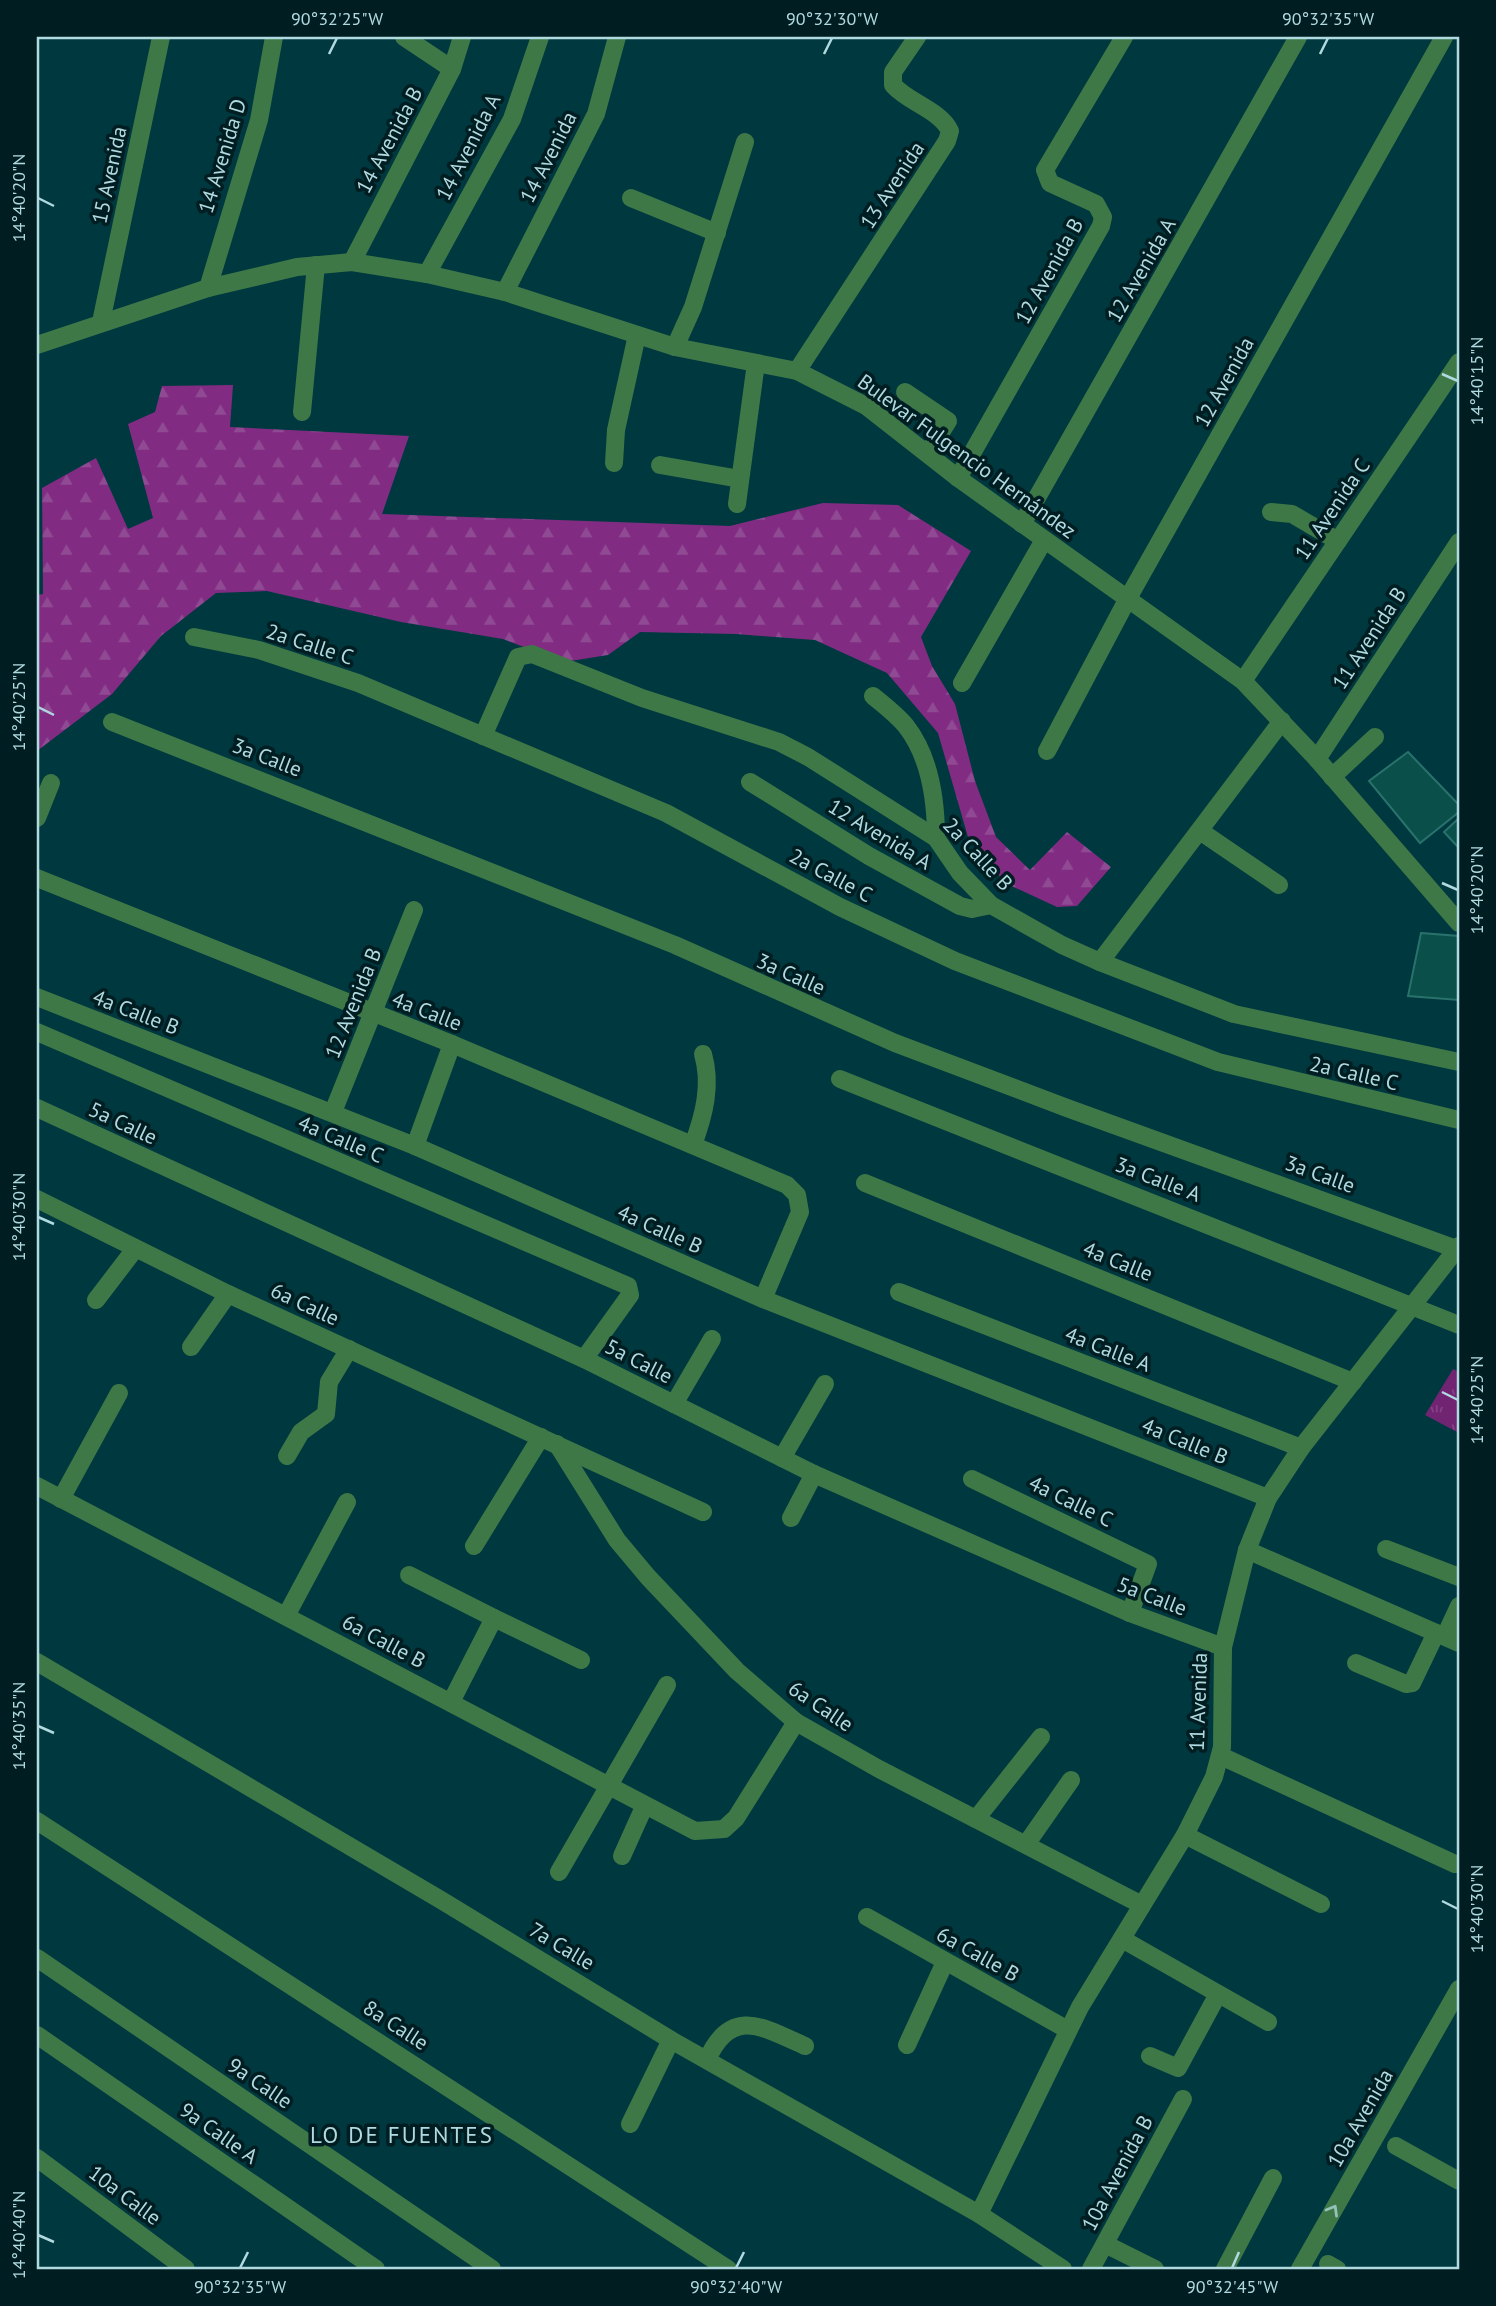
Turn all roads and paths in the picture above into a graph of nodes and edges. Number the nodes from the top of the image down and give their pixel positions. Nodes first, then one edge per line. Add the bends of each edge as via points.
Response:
1 (161, 37) edge
2 (274, 37) edge
3 (404, 37) edge
4 (463, 37) edge
5 (540, 37) edge
6 (617, 37) edge
7 (917, 37) edge
8 (1124, 37) edge
9 (1298, 37) edge
10 (1444, 37) edge
11 (452, 69) junction
12 (746, 142) dead end
13 (631, 198) dead end
14 (717, 233) junction
15 (352, 262) junction
16 (316, 265) junction
17 (427, 274) junction
18 (208, 288) junction
19 (505, 292) junction
20 (101, 323) junction
21 (638, 335) junction
22 (37, 345) edge
23 (675, 347) junction
24 (1459, 362) edge
25 (756, 363) junction
26 (797, 372) junction
27 (905, 392) dead end
28 (302, 412) dead end
29 (928, 453) junction
30 (614, 463) dead end
31 (660, 465) dead end
32 (958, 478) junction
33 (740, 479) junction
34 (737, 504) dead end
35 (1271, 512) dead end
36 (1022, 524) junction
37 (1044, 540) junction
38 (1338, 541) junction
39 (1458, 547) edge
40 (1127, 600) junction
41 (194, 637) dead end
42 (1242, 681) junction
43 (962, 682) dead end
44 (873, 696) dead end
45 (1282, 721) junction
46 (112, 722) dead end
47 (483, 736) junction
48 (1376, 737) dead end
49 (1047, 751) dead end
50 (1317, 759) junction
51 (1332, 777) junction
52 (750, 782) dead end
53 (51, 783) dead end
54 (37, 818) edge
55 (1200, 831) junction
56 (936, 838) junction
57 (37, 877) edge
58 (1279, 885) dead end
59 (991, 905) junction
60 (414, 910) dead end
61 (1459, 923) edge
62 (1100, 962) junction
63 (37, 997) edge
64 (374, 1015) junction
65 (37, 1032) edge
66 (452, 1044) junction
67 (703, 1055) dead end
68 (1459, 1062) edge
69 (840, 1079) dead end
70 (37, 1108) edge
71 (333, 1112) junction
72 (1459, 1120) edge
73 (693, 1145) junction
74 (415, 1146) junction
75 (865, 1184) dead end
76 (37, 1199) edge
77 (1459, 1248) edge
78 (135, 1249) junction
79 (898, 1292) dead end
80 (228, 1294) junction
81 (763, 1299) junction
82 (96, 1300) dead end
83 (1412, 1303) junction
84 (1459, 1325) edge
85 (712, 1339) dead end
86 (191, 1347) dead end
87 (349, 1349) junction
88 (584, 1359) junction
89 (1353, 1382) junction
90 (825, 1384) dead end
91 (119, 1393) dead end
92 (674, 1404) junction
93 (549, 1440) junction
94 (1301, 1448) junction
95 (287, 1456) dead end
96 (782, 1458) junction
97 (814, 1474) junction
98 (972, 1479) dead end
99 (37, 1486) edge
100 (1268, 1498) junction
101 (61, 1499) junction
102 (347, 1502) dead end
103 (703, 1513) dead end
104 (791, 1518) dead end
105 (474, 1546) dead end
106 (1386, 1549) dead end
107 (1247, 1550) junction
108 (409, 1575) dead end
109 (1459, 1577) edge
110 (1459, 1606) edge
111 (1129, 1613) junction
112 (286, 1616) junction
113 (494, 1618) junction
114 (1447, 1637) edge
115 (1223, 1647) junction
116 (581, 1660) dead end
117 (37, 1662) edge
118 (1356, 1663) dead end
119 (667, 1685) dead end
120 (451, 1702) junction
121 (796, 1722) junction
122 (1041, 1737) dead end
123 (1221, 1756) junction
124 (1071, 1780) dead end
125 (606, 1787) junction
126 (644, 1807) junction
127 (975, 1819) junction
128 (37, 1821) edge
129 (1185, 1835) junction
130 (1027, 1843) junction
131 (622, 1856) dead end
132 (1455, 1864) dead end
133 (559, 1872) dead end
134 (1321, 1904) dead end
135 (1142, 1905) junction
136 (867, 1917) dead end
137 (1122, 1939) junction
138 (37, 1958) edge
139 (945, 1962) junction
140 (1459, 1989) edge
141 (1218, 1994) junction
142 (1268, 2022) dead end
143 (1068, 2030) junction
144 (37, 2035) edge
145 (671, 2040) junction
146 (907, 2045) dead end
147 (805, 2046) dead end
148 (1150, 2056) dead end
149 (707, 2060) junction
150 (1183, 2099) dead end
151 (630, 2124) dead end
152 (1396, 2146) dead end
153 (37, 2158) edge
154 (1273, 2178) dead end
155 (1459, 2181) edge
156 (979, 2214) junction
157 (1105, 2244) junction
158 (186, 2269) edge
159 (376, 2269) edge
160 (492, 2269) edge
161 (728, 2269) edge
162 (1060, 2269) edge
163 (1091, 2269) edge
164 (1155, 2269) edge
165 (1225, 2269) edge
166 (1300, 2269) edge

1 - 20 street, 15 Avenida
2 - 18 street, 14 Avenida D via 259,120
3 - 11 street
4 - 11 street, 14 Avenida B
5 - 17 street, 14 Avenida A via 512,119
6 - 19 street, 14 Avenida via 596,114
7 - 26 street, 13 Avenida via 893,72 893,85 901,95 946,122 950,131 947,141
8 - 32 street, 12 Avenida B via 1045,170 1050,183 1096,204 1103,217 1101,226
9 - 36 street, 12 Avenida A
10 - 40 street, 12 Avenida
11 - 15 street, 14 Avenida B
12 - 14 street
13 - 14 street
14 - 23 street
15 - 16 street, Bulevar Fulgencio Hernández
15 - 17 street, Bulevar Fulgencio Hernández
16 - 18 street, Bulevar Fulgencio Hernández
16 - 28 street
17 - 19 street, Bulevar Fulgencio Hernández
18 - 20 street, Bulevar Fulgencio Hernández
19 - 21 street, Bulevar Fulgencio Hernández
20 - 22 street, Bulevar Fulgencio Hernández
21 - 23 street, Bulevar Fulgencio Hernández
21 - 30 street via 616,430
23 - 25 street, Bulevar Fulgencio Hernández
24 - 38 street, 11 Avenida C
25 - 26 street, Bulevar Fulgencio Hernández
25 - 33 street
26 - 29 street, Bulevar Fulgencio Hernández via 866,406
27 - 29 street via 948,421
29 - 32 street, Bulevar Fulgencio Hernández
31 - 33 street
32 - 36 street, Bulevar Fulgencio Hernández
33 - 34 street
35 - 38 street via 1292,514
36 - 37 street, Bulevar Fulgencio Hernández
37 - 40 street, Bulevar Fulgencio Hernández
37 - 43 street
38 - 42 street, 11 Avenida C
39 - 50 street, 11 Avenida B
40 - 42 street, Bulevar Fulgencio Hernández
40 - 49 street, 12 Avenida
41 - 47 street, 2a Calle C via 260,650 358,683
42 - 45 street, Bulevar Fulgencio Hernández
44 - 56 street via 905,726 924,760
45 - 50 street, Bulevar Fulgencio Hernández
45 - 55 street
46 - 77 street, 3a Calle via 675,946 895,1043
47 - 56 street, 2a Calle B via 517,657 532,654 642,698 779,742
47 - 72 street, 2a Calle C via 666,813 840,907 955,961 1218,1062
48 - 51 street
50 - 51 street, Bulevar Fulgencio Hernández
51 - 61 street, Bulevar Fulgencio Hernández
52 - 59 street, 12 Avenida A via 960,906
53 - 54 street
55 - 58 street
55 - 62 street
56 - 59 street, 2a Calle B via 960,873
57 - 64 street, 4a Calle
59 - 62 street, 2a Calle B
60 - 64 street, 12 Avenida B
62 - 68 street, 2a Calle B via 1234,1014
63 - 71 street, 4a Calle B
64 - 66 street, 4a Calle
64 - 71 street, 12 Avenida B
65 - 88 street, 4a Calle C via 628,1286 630,1295
66 - 73 street, 4a Calle
66 - 74 street
67 - 73 street via 708,1080
69 - 83 street, 3a Calle A
70 - 88 street, 5a Calle
71 - 74 street, 4a Calle B
73 - 81 street, 4a Calle via 787,1185 797,1195 800,1212
74 - 81 street, 4a Calle B
75 - 89 street, 4a Calle
76 - 78 street, 6a Calle
77 - 83 street, 11 Avenida
78 - 80 street, 6a Calle
78 - 82 street
79 - 94 street, 4a Calle A
80 - 86 street
80 - 87 street, 6a Calle
81 - 100 street, 4a Calle B
83 - 84 street, 3a Calle A
83 - 89 street, 11 Avenida
85 - 92 street
87 - 93 street, 6a Calle
87 - 95 street via 329,1382 326,1414 301,1432
88 - 92 street, 5a Calle
89 - 94 street, 11 Avenida
90 - 96 street
91 - 101 street
92 - 96 street, 5a Calle
93 - 103 street, 6a Calle
93 - 105 street
93 - 121 street, 6a Calle via 648,1577 737,1671
94 - 100 street, 11 Avenida
96 - 97 street, 5a Calle
97 - 104 street
97 - 111 street, 5a Calle
98 - 111 street, 4a Calle C via 1149,1567
99 - 101 street, 6a Calle B
100 - 107 street, 11 Avenida
101 - 112 street, 6a Calle B
102 - 112 street
106 - 109 street
107 - 114 street
107 - 115 street, 11 Avenida
108 - 113 street
110 - 114 street
111 - 115 street, 5a Calle
112 - 120 street, 6a Calle B
113 - 116 street
113 - 120 street
114 - 118 street via 1412,1683
115 - 123 street, 11 Avenida
117 - 145 street, 7a Calle
119 - 125 street
120 - 125 street, 6a Calle B
121 - 126 street, 6a Calle B via 736,1818 724,1829 695,1831
121 - 127 street, 6a Calle
122 - 127 street
123 - 129 street, 11 Avenida
123 - 132 street
124 - 130 street
125 - 126 street, 6a Calle B
125 - 133 street
126 - 131 street
127 - 130 street, 6a Calle
128 - 161 street, 8a Calle
129 - 134 street
129 - 135 street, 11 Avenida
130 - 135 street, 6a Calle
135 - 137 street, 11 Avenida
136 - 139 street, 6a Calle B
137 - 141 street
137 - 143 street, 11 Avenida
138 - 160 street, 9a Calle
139 - 143 street, 6a Calle B
139 - 146 street
166 -> 140 street, 10a Avenida
141 - 142 street
141 - 148 street via 1178,2068
143 - 156 street, 11 Avenida
144 - 159 street, 9a Calle A
145 - 149 street, 7a Calle
145 - 151 street
147 - 149 street via 763,2027 744,2024 726,2031
149 - 156 street, 7a Calle
150 - 157 street, 10a Avenida B
152 - 155 street
153 - 158 street, 10a Calle
154 - 165 street
156 - 162 street, 7a Calle
157 - 163 street, 10a Avenida B
157 - 164 street

